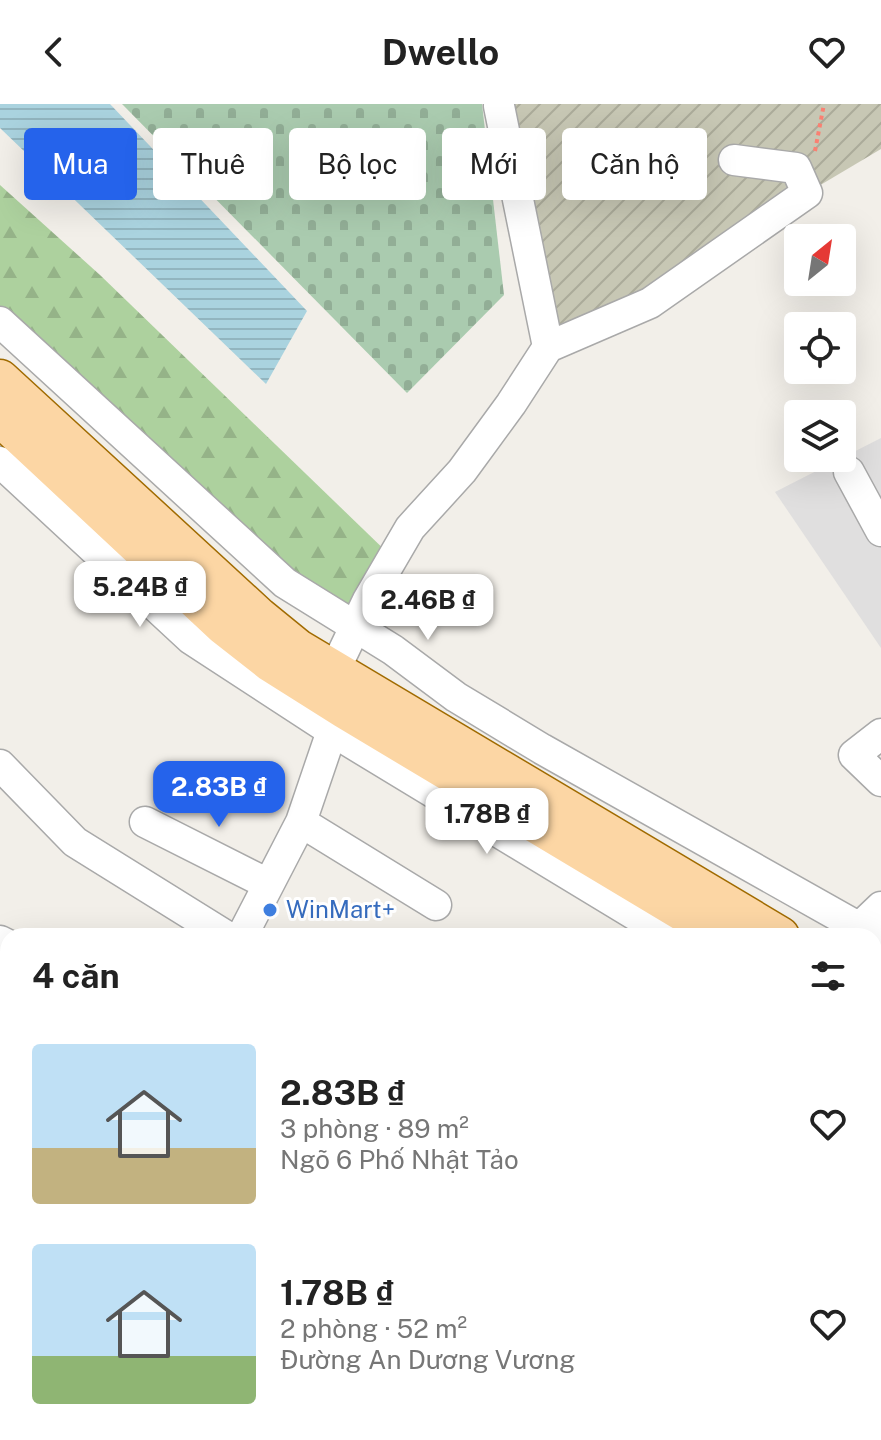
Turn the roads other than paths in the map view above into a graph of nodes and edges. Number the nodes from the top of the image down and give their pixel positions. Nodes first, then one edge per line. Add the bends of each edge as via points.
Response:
1 (499, 106) edge
2 (734, 160) dead end
3 (0, 322) edge
4 (548, 347) junction
5 (0, 379) edge
6 (0, 417) edge
7 (0, 462) edge
8 (849, 472) dead end
9 (880, 527) edge
10 (355, 626) junction
11 (334, 671) junction
12 (338, 720) junction
13 (881, 734) edge
14 (0, 765) edge
15 (881, 781) edge
16 (145, 822) dead end
17 (301, 822) junction
18 (268, 884) junction
19 (436, 905) dead end
20 (881, 907) edge
21 (213, 928) edge
22 (246, 928) edge
23 (658, 928) edge
24 (709, 928) edge
25 (767, 928) edge
26 (860, 928) edge
27 (874, 928) edge

1 - 4 street
2 - 4 street via 796,168 807,193 650,303
3 - 10 street via 285,583
4 - 10 street via 462,471 410,528
5 - 11 main road via 259,617
6 - 12 main road via 224,626
7 - 12 street via 191,639
8 - 9 street
10 - 11 street
10 - 26 street via 530,742
11 - 25 main road
12 - 17 street
12 - 23 street
12 - 24 main road
13 - 15 street via 854,755
14 - 21 street via 75,842
16 - 18 street
17 - 18 street
17 - 19 street
18 - 22 street
20 - 27 street

